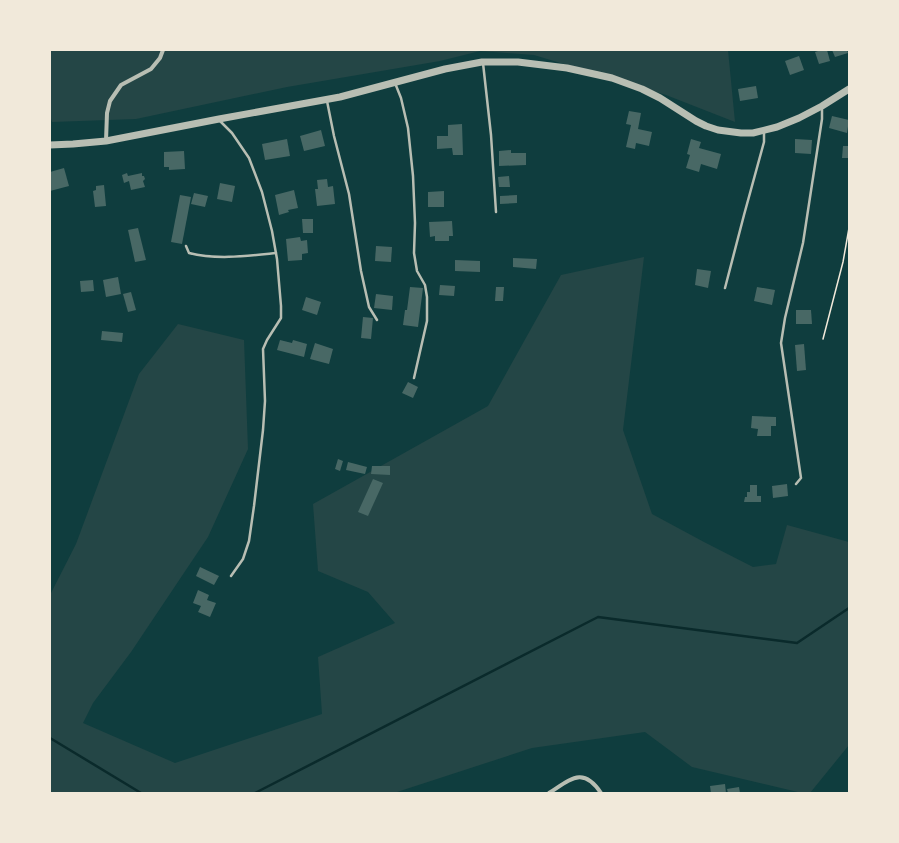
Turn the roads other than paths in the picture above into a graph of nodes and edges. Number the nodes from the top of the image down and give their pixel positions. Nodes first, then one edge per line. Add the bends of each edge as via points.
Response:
1 (163, 50) edge
2 (482, 62) junction
3 (395, 82) junction
4 (849, 89) edge
5 (326, 99) junction
6 (822, 106) junction
7 (219, 119) junction
8 (764, 131) junction
9 (106, 141) junction
10 (50, 145) edge
11 (496, 212) dead end
12 (186, 246) dead end
13 (276, 253) junction
14 (725, 288) dead end
15 (377, 320) dead end
16 (414, 378) dead end
17 (796, 484) dead end
18 (231, 576) dead end
19 (549, 793) edge
20 (601, 793) edge

1 - 9 street via 151,69 121,86 110,101
2 - 3 street
2 - 8 street via 518,62 567,68 612,78 660,98 706,126 741,133
2 - 11 lane via 491,135
3 - 5 street
3 - 16 lane via 408,128 412,163 414,253 417,271 425,285 427,298 427,321
4 - 6 street
5 - 7 street
5 - 15 lane via 349,194 369,307
6 - 8 street
6 - 17 lane via 803,243 781,343 801,478
7 - 9 street
7 - 13 lane via 249,158 262,192
8 - 14 lane via 764,142
9 - 10 street
12 - 13 lane via 189,253 200,256 234,257
13 - 18 lane via 281,318 263,348 265,401 254,506 249,541 243,559
19 - 20 street via 579,777 595,784

